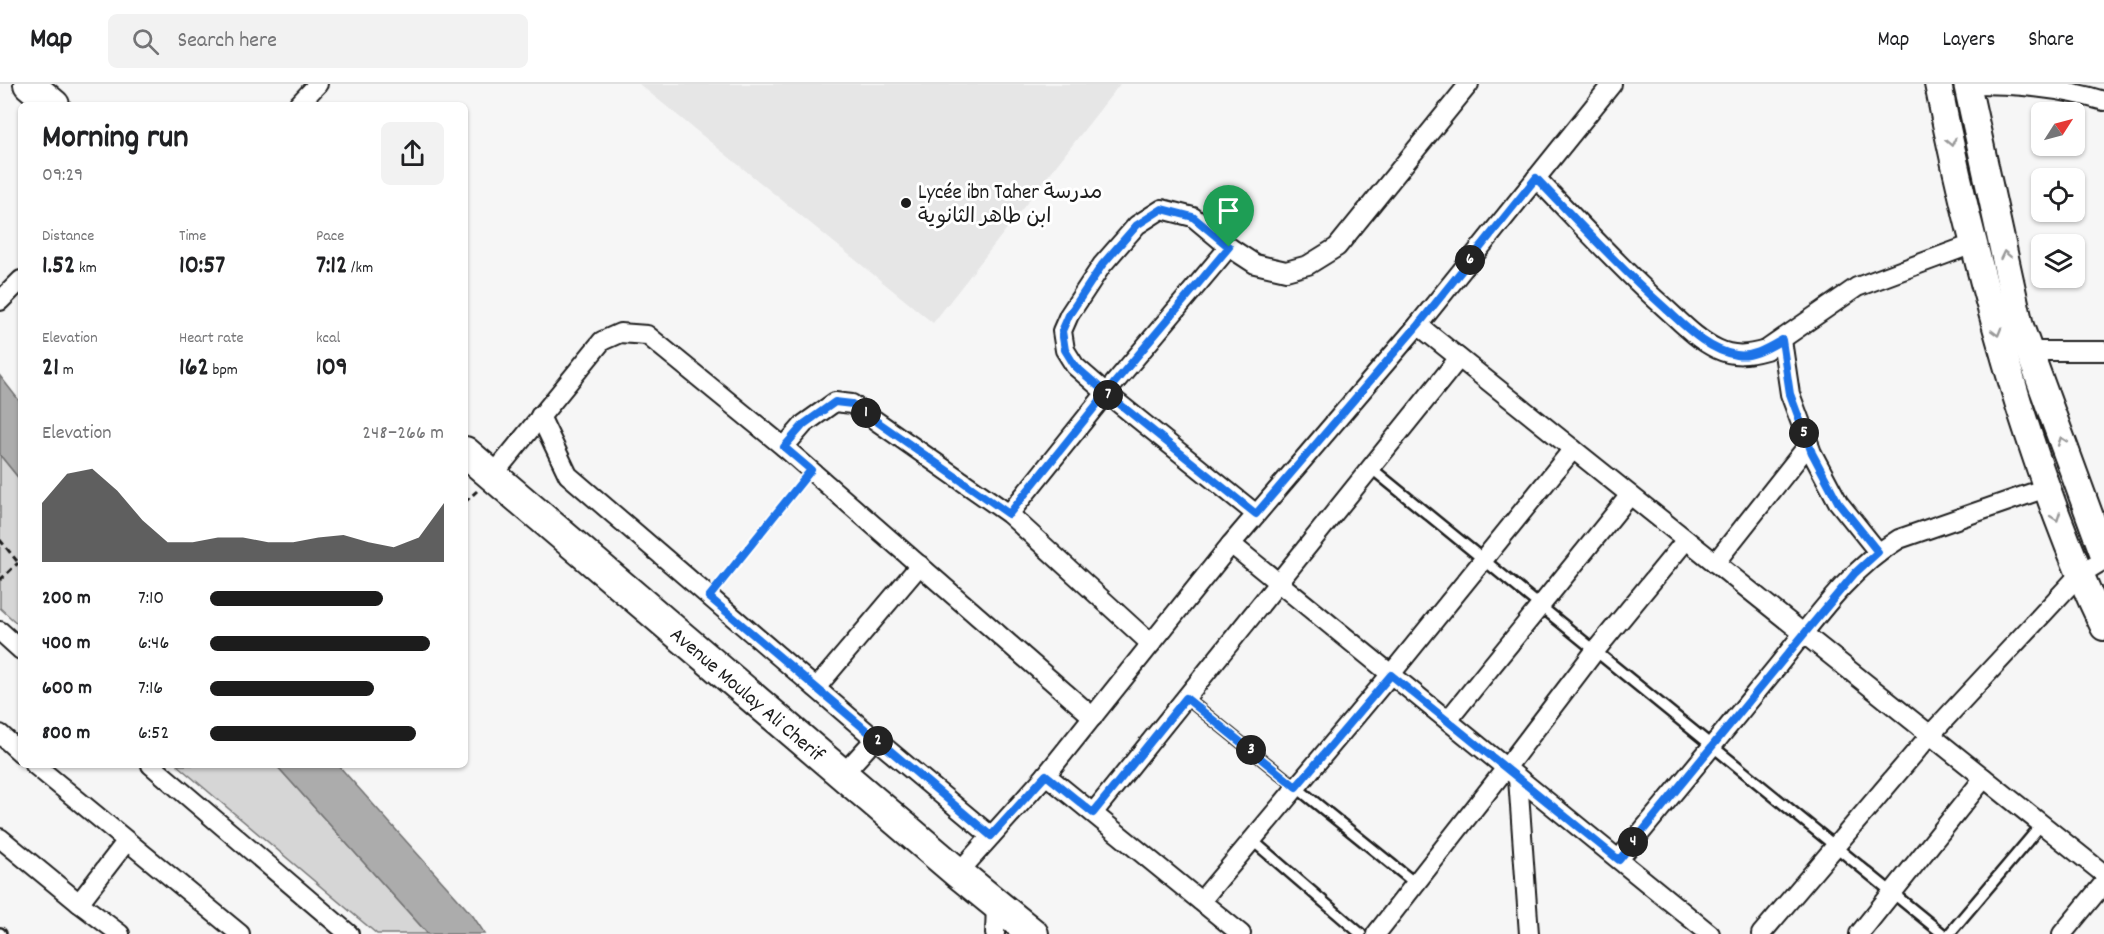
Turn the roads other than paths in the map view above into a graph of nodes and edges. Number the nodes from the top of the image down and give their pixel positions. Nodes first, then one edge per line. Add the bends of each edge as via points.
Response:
1 (28, 84) edge
2 (318, 84) edge
3 (1469, 84) edge
4 (1612, 84) edge
5 (1967, 84) edge
6 (2023, 84) edge
7 (1939, 85) edge
8 (2104, 101) edge
9 (50, 102) edge
10 (301, 102) edge
11 (1536, 178) junction
12 (1973, 244) junction
13 (1229, 247) junction
14 (18, 283) edge
15 (0, 301) edge
16 (1418, 325) junction
17 (1782, 340) junction
18 (2028, 351) junction
19 (2104, 351) edge
20 (1459, 358) junction
21 (1106, 393) junction
22 (540, 416) junction
23 (1809, 444) junction
24 (784, 447) junction
25 (1574, 449) junction
26 (468, 454) edge
27 (1371, 468) junction
28 (493, 475) junction
29 (2046, 488) junction
30 (1630, 495) junction
31 (1009, 514) junction
32 (1256, 514) junction
33 (1686, 540) junction
34 (1230, 544) junction
35 (1878, 552) junction
36 (2104, 555) edge
37 (1483, 560) junction
38 (2104, 560) edge
39 (1715, 563) junction
40 (920, 566) junction
41 (2079, 575) junction
42 (1278, 583) junction
43 (1540, 606) junction
44 (2104, 627) edge
45 (0, 631) edge
46 (1804, 634) junction
47 (1151, 644) junction
48 (18, 647) edge
49 (1595, 651) junction
50 (1391, 675) junction
51 (816, 688) junction
52 (1186, 698) junction
53 (1093, 717) junction
54 (1448, 720) junction
55 (0, 734) edge
56 (1930, 735) junction
57 (875, 739) junction
58 (1712, 746) junction
59 (18, 750) edge
60 (155, 768) edge
61 (53, 771) edge
62 (1512, 773) junction
63 (843, 774) junction
64 (1046, 775) junction
65 (1984, 778) junction
66 (1296, 787) junction
67 (1093, 813) junction
68 (2042, 824) junction
69 (991, 836) junction
70 (0, 838) edge
71 (1252, 840) junction
72 (126, 842) junction
73 (1836, 847) junction
74 (1619, 860) junction
75 (958, 873) junction
76 (2104, 874) edge
77 (1416, 884) junction
78 (2104, 884) edge
79 (1893, 893) junction
80 (1201, 901) junction
81 (996, 902) junction
82 (79, 903) junction
83 (120, 934) edge
84 (240, 934) edge
85 (349, 934) edge
86 (995, 934) edge
87 (1033, 934) edge
88 (1241, 934) edge
89 (1361, 934) edge
90 (1377, 934) edge
91 (1529, 934) edge
92 (1710, 934) edge
93 (1761, 934) edge
94 (1858, 934) edge
95 (1943, 934) edge
96 (1949, 934) edge
97 (2062, 934) edge

1 - 9 main road
2 - 10 street
3 - 13 street via 1337,247 1308,265 1286,271 1255,264
4 - 11 street
5 - 6 street
5 - 7 street
18 -> 5 street
6 - 8 street
7 -> 12 street
11 - 16 street
11 - 17 street via 1630,277 1695,335 1737,356 1766,350
12 - 17 street via 1857,287
12 -> 29 street
13 - 21 street
13 - 21 street via 1193,217 1162,209 1137,225 1102,265 1062,331 1065,350 1075,366
14 - 15 street
16 - 20 street
16 - 32 street
17 - 23 street via 1790,394
18 - 19 street
36 -> 18 street
20 - 25 street
20 - 27 street
21 - 31 street
21 - 32 street
22 - 24 street via 602,340 620,333 647,335
22 - 28 street
22 - 51 street via 568,475
23 - 35 street via 1838,502
23 - 39 street
24 - 31 street via 804,424 835,402 852,404
24 - 40 street
25 - 30 street
25 - 37 street
26 - 28 main road, Avenue Moulay Ali Cherif
27 - 37 lane
27 - 42 street
28 - 63 main road, Avenue Moulay Ali Cherif
29 - 35 street via 1899,539
29 -> 41 street
30 - 33 street
30 - 43 street
31 - 47 street
32 - 34 street
33 - 39 street
33 - 49 street
34 - 42 street
34 - 47 street
35 - 46 street via 1855,573
37 - 43 lane
37 - 50 street
38 - 41 street
39 - 46 street
40 - 51 street
40 - 53 street
41 - 44 street
41 - 56 street
42 - 50 street
42 - 52 street
43 - 49 lane
43 - 54 street
45 - 48 street
46 - 56 street
46 - 58 street
47 - 53 street
49 - 58 lane
49 - 62 street
50 - 54 street
50 - 66 street
51 - 57 street
52 - 66 lane
52 - 67 street
53 - 64 street
54 - 62 street
55 - 59 street
56 - 65 street
56 - 73 street
57 - 63 street
57 - 69 street
58 - 73 lane
58 - 74 street
60 - 85 street
61 - 72 street
62 - 74 street
62 - 77 street
62 - 91 street
63 - 75 main road, Avenue Moulay Ali Cherif
64 - 67 street
64 - 69 street
65 - 68 street
65 - 79 street
66 - 71 street
66 - 77 lane
67 - 80 street
68 - 76 street
68 - 96 lane
69 - 75 street
70 - 82 street
71 - 80 street
71 - 89 lane
72 - 82 street
72 - 84 street
73 - 79 lane
73 - 93 street
74 - 92 street
75 - 81 main road, Avenue Moulay Ali Cherif
77 - 90 street
78 - 97 street
79 - 94 street
79 - 95 lane
80 - 88 street
81 - 86 street
81 - 87 main road, Avenue Moulay Ali Cherif
82 - 83 street

